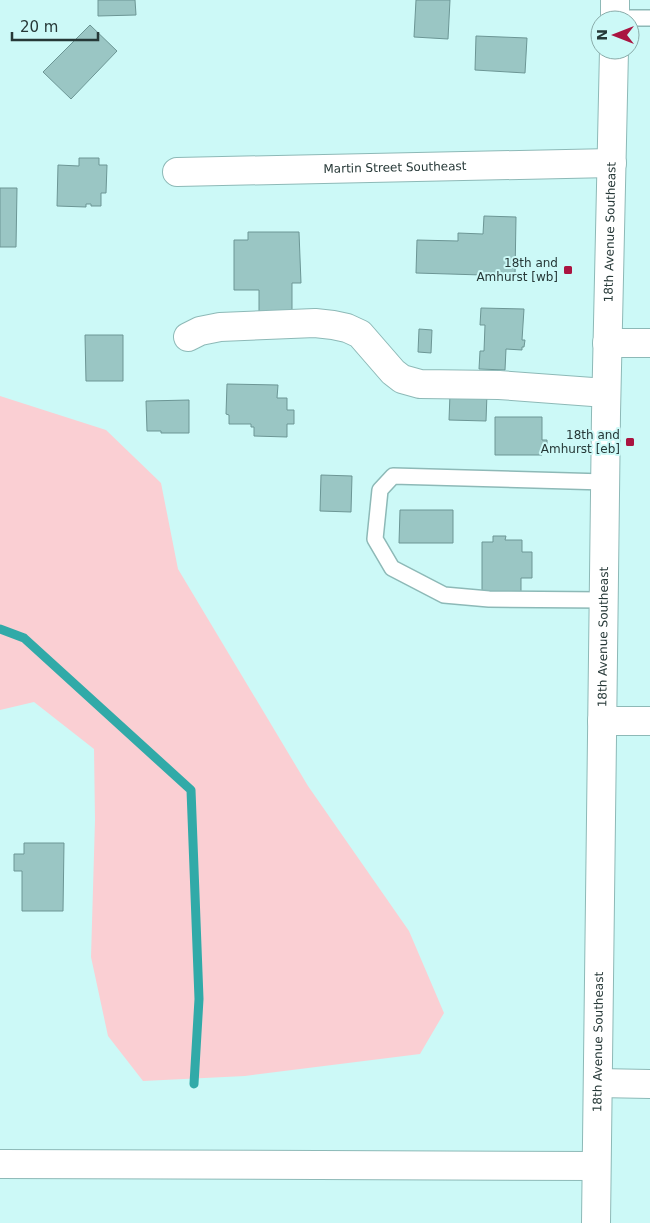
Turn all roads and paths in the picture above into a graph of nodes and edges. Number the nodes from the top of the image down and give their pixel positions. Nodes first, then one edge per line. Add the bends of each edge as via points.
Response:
1 (614, 60) edge
2 (612, 163) junction
3 (176, 172) dead end
4 (188, 337) dead end
5 (608, 343) junction
6 (650, 343) edge
7 (606, 393) junction
8 (605, 482) junction
9 (604, 600) junction
10 (602, 721) junction
11 (650, 721) edge
12 (598, 1083) junction
13 (650, 1084) edge
14 (0, 1164) edge
15 (596, 1166) junction
16 (596, 1223) edge

1 - 2 street, 18th Avenue Southeast
2 - 3 street, Martin Street Southeast
2 - 5 street, 18th Avenue Southeast
4 - 7 street via 220,327 333,326 360,334 393,372 402,379 420,384 499,385
5 - 6 street
5 - 7 street, 18th Avenue Southeast
7 - 8 street, 18th Avenue Southeast
8 - 9 street, 18th Avenue Southeast
8 - 9 lane via 393,476 380,490 376,539 392,568 444,595 489,599
9 - 10 street, 18th Avenue Southeast
10 - 11 street
10 - 12 street, 18th Avenue Southeast
12 - 13 street
12 - 15 street, 18th Avenue Southeast
14 - 15 street
15 - 16 street, 18th Avenue Southeast

